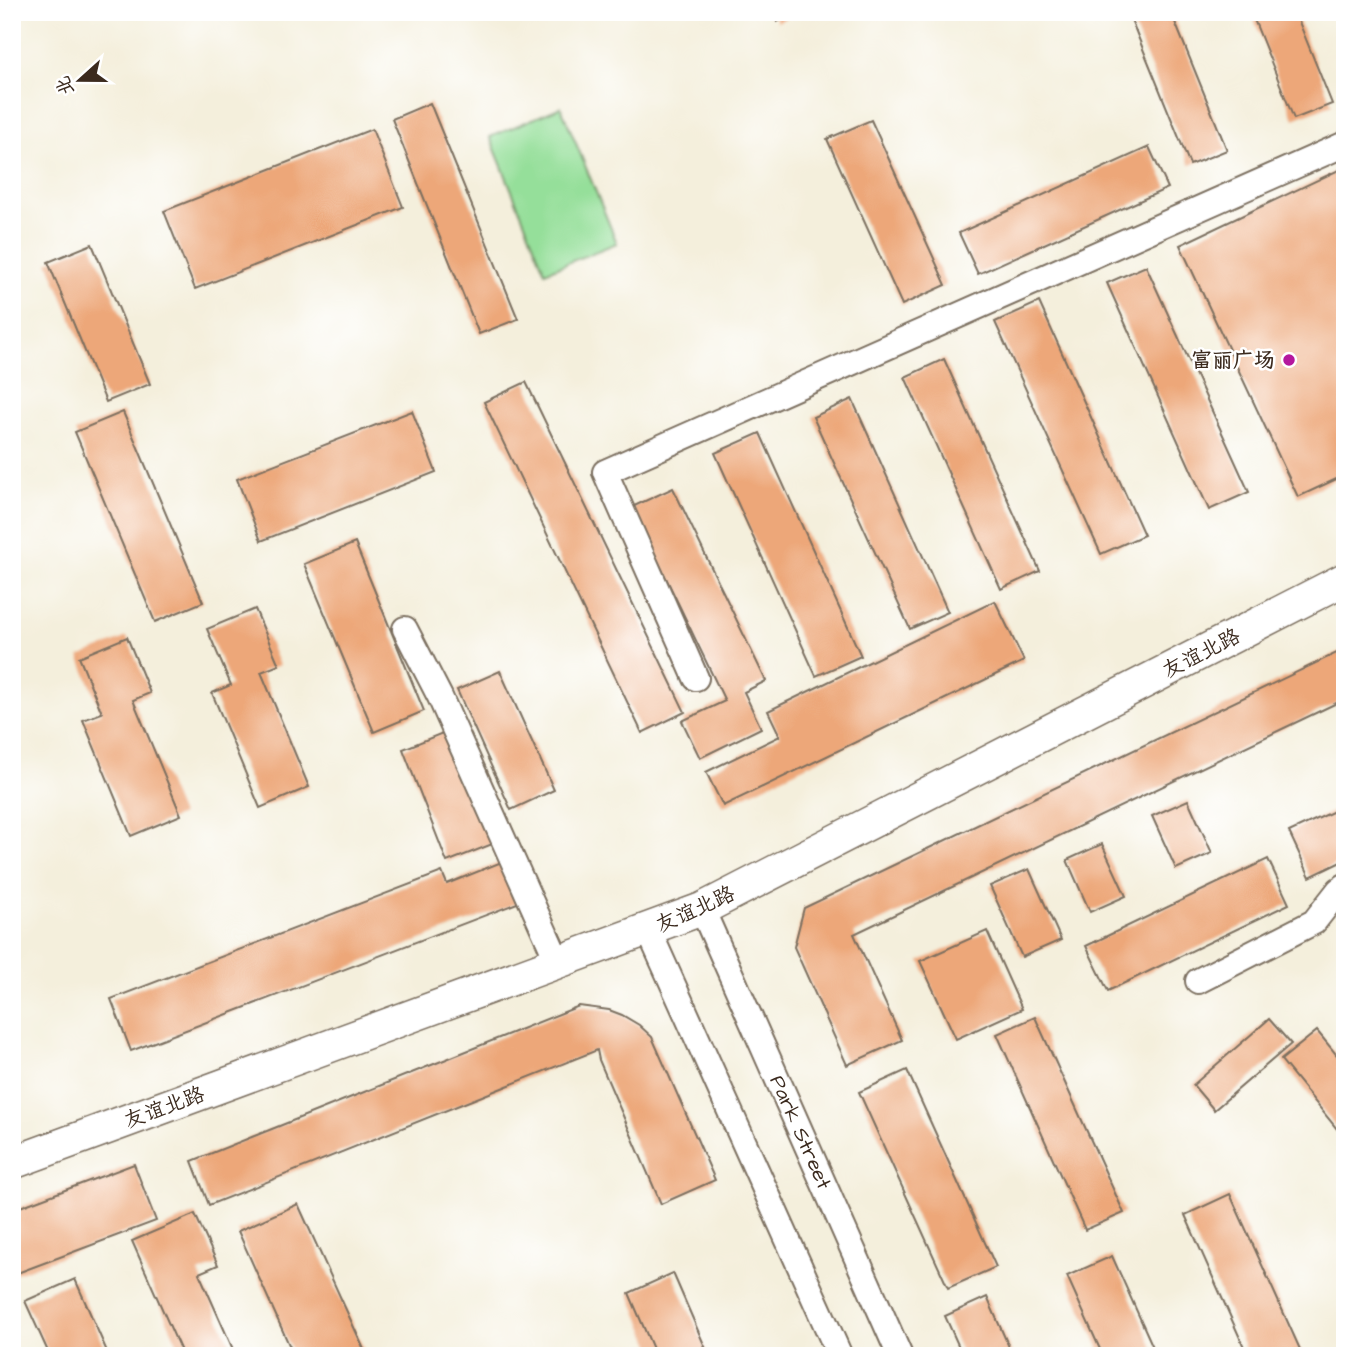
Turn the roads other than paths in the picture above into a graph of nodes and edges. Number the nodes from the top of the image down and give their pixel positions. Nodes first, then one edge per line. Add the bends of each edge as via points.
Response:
1 (1345, 144) edge
2 (1345, 579) edge
3 (405, 629) dead end
4 (696, 678) dead end
5 (1345, 886) edge
6 (702, 909) junction
7 (648, 929) junction
8 (558, 962) junction
9 (1198, 981) dead end
10 (12, 1163) edge
11 (840, 1356) edge
12 (900, 1356) edge

1 - 4 street via 605,472
2 - 6 main road, 友谊北路
3 - 8 street
5 - 9 street via 1314,922
6 - 7 main road, 友谊北路
6 - 12 street, Park Street
7 - 8 main road, 友谊北路
7 - 11 street
8 - 10 main road, 友谊北路

